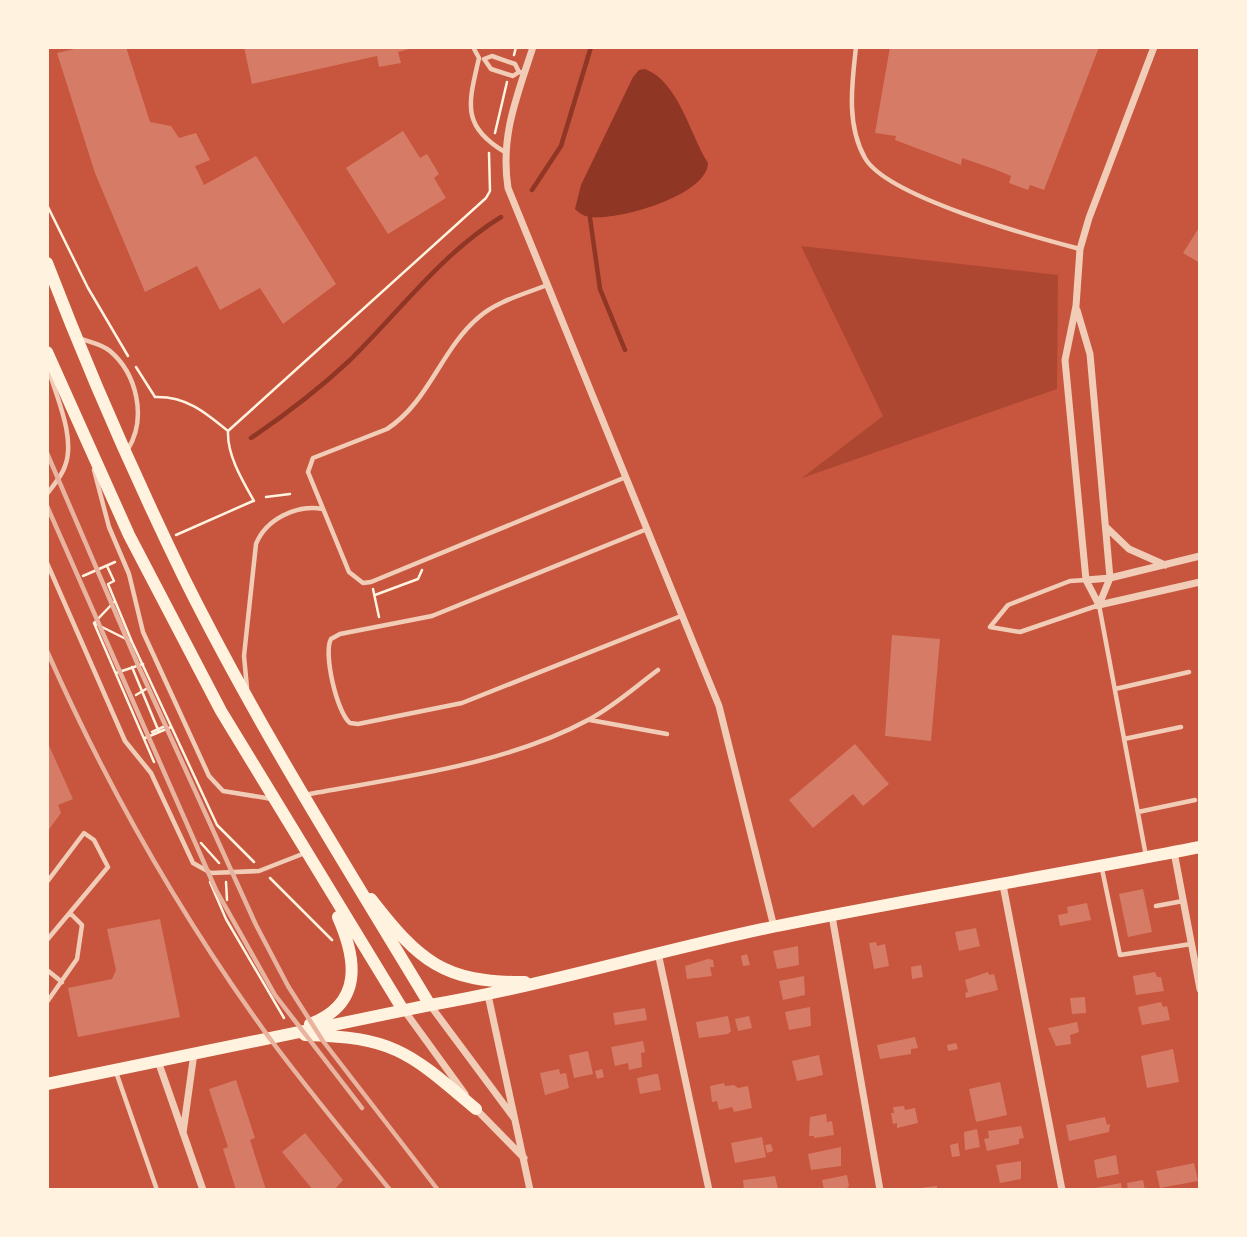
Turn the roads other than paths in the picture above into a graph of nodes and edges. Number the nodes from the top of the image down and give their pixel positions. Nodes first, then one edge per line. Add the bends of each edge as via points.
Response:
1 (473, 47) edge
2 (533, 47) edge
3 (856, 47) edge
4 (1154, 47) edge
5 (482, 59) junction
6 (522, 73) junction
7 (505, 152) junction
8 (1080, 249) junction
9 (47, 263) edge
10 (547, 285) junction
11 (1076, 306) junction
12 (77, 338) junction
13 (47, 352) edge
14 (47, 364) edge
15 (89, 449) junction
16 (126, 453) junction
17 (626, 477) junction
18 (47, 494) edge
19 (323, 509) junction
20 (1105, 526) junction
21 (648, 529) junction
22 (1200, 556) edge
23 (47, 563) edge
24 (1165, 565) junction
25 (1110, 578) junction
26 (1086, 580) junction
27 (1200, 582) edge
28 (1099, 605) junction
29 (682, 615) junction
30 (658, 670) dead end
31 (1189, 672) dead end
32 (1115, 689) junction
33 (247, 696) junction
34 (589, 720) junction
35 (1181, 727) dead end
36 (667, 734) dead end
37 (1124, 739) junction
38 (303, 795) junction
39 (272, 800) junction
40 (1195, 800) dead end
41 (1138, 812) junction
42 (1200, 847) edge
43 (1174, 852) junction
44 (305, 853) junction
45 (1146, 857) junction
46 (345, 864) junction
47 (1101, 866) junction
48 (323, 881) junction
49 (47, 882) edge
50 (1003, 885) junction
51 (1183, 901) junction
52 (1156, 906) dead end
53 (71, 914) junction
54 (832, 915) junction
55 (774, 927) junction
56 (47, 940) edge
57 (1191, 944) junction
58 (658, 952) junction
59 (47, 970) edge
60 (553, 981) junction
61 (62, 982) junction
62 (1200, 989) edge
63 (488, 995) junction
64 (47, 1002) edge
65 (430, 1004) junction
66 (403, 1010) junction
67 (284, 1035) junction
68 (194, 1053) junction
69 (158, 1061) junction
70 (116, 1070) junction
71 (47, 1084) edge
72 (476, 1109) junction
73 (516, 1122) junction
74 (183, 1137) junction
75 (525, 1158) junction
76 (157, 1190) edge
77 (203, 1190) edge
78 (530, 1190) edge
79 (709, 1190) edge
80 (880, 1190) edge
81 (1062, 1190) edge

1 - 5 lane
2 - 6 street
3 - 8 lane via 853,120 856,138 874,170 918,195
4 - 8 street
5 - 6 lane via 492,56 512,63
5 - 6 lane via 491,69 513,76
5 - 7 lane via 468,105 484,140
6 - 7 street
7 - 10 street via 508,188
8 - 11 street
9 - 12 main road
10 - 17 street
10 - 19 lane via 481,315 455,342 398,422 313,457 308,472
11 - 20 street via 1090,354
11 - 26 street via 1065,360
12 - 16 main road
12 - 16 lane via 112,352 138,394 135,432
13 - 15 main road
14 - 18 lane via 68,454
15 - 39 main road via 159,598
15 - 39 lane via 143,632 208,776 223,791
16 - 33 main road
17 - 19 lane via 363,583 349,572
17 - 21 street
19 - 33 lane via 310,507 278,518 260,534 244,656
20 - 24 street via 1129,549
20 - 25 street
21 - 29 street
21 - 29 lane via 432,616 340,635 328,646 341,713 350,723 358,724 462,703
22 - 24 street
23 - 44 lane via 125,741 151,773 193,863 205,872 220,874 259,871
24 - 25 street
25 - 26 street
25 - 28 street
26 - 28 street
26 - 28 lane via 1070,581 1008,605 990,627 1020,632
27 - 28 street
28 - 32 lane
29 - 55 street via 719,706
30 - 34 lane
31 - 32 lane
32 - 37 lane
33 - 38 main road
34 - 36 lane
34 - 38 lane via 514,750 438,770
35 - 37 lane
37 - 41 lane
38 - 46 main road
39 - 44 main road
40 - 41 lane
41 - 45 lane
42 - 43 main road
43 - 45 main road
43 - 51 street
44 - 48 main road
45 - 47 main road
46 - 60 main road via 418,955 446,970 481,980
46 - 65 main road
47 - 50 main road
47 - 57 lane via 1120,955
48 - 66 main road
48 - 67 main road via 351,949 351,982 322,1020
49 - 53 lane via 84,833 94,840 108,867
50 - 54 main road
50 - 81 street
51 - 52 lane
51 - 57 street
53 - 56 lane
53 - 61 lane via 82,925 81,951
54 - 55 main road
54 - 80 street
55 - 58 main road
57 - 62 street
58 - 60 main road
58 - 79 street
59 - 61 lane
60 - 63 main road
61 - 64 lane
63 - 65 main road
63 - 73 street
65 - 66 main road
65 - 73 street
66 - 67 main road
66 - 72 street
67 - 68 main road
67 - 72 main road via 344,1036 393,1047 435,1074
68 - 69 main road
68 - 74 street
69 - 70 main road
69 - 74 street
70 - 71 main road
70 - 76 lane
72 - 75 street
73 - 75 street
74 - 77 street
75 - 78 street

